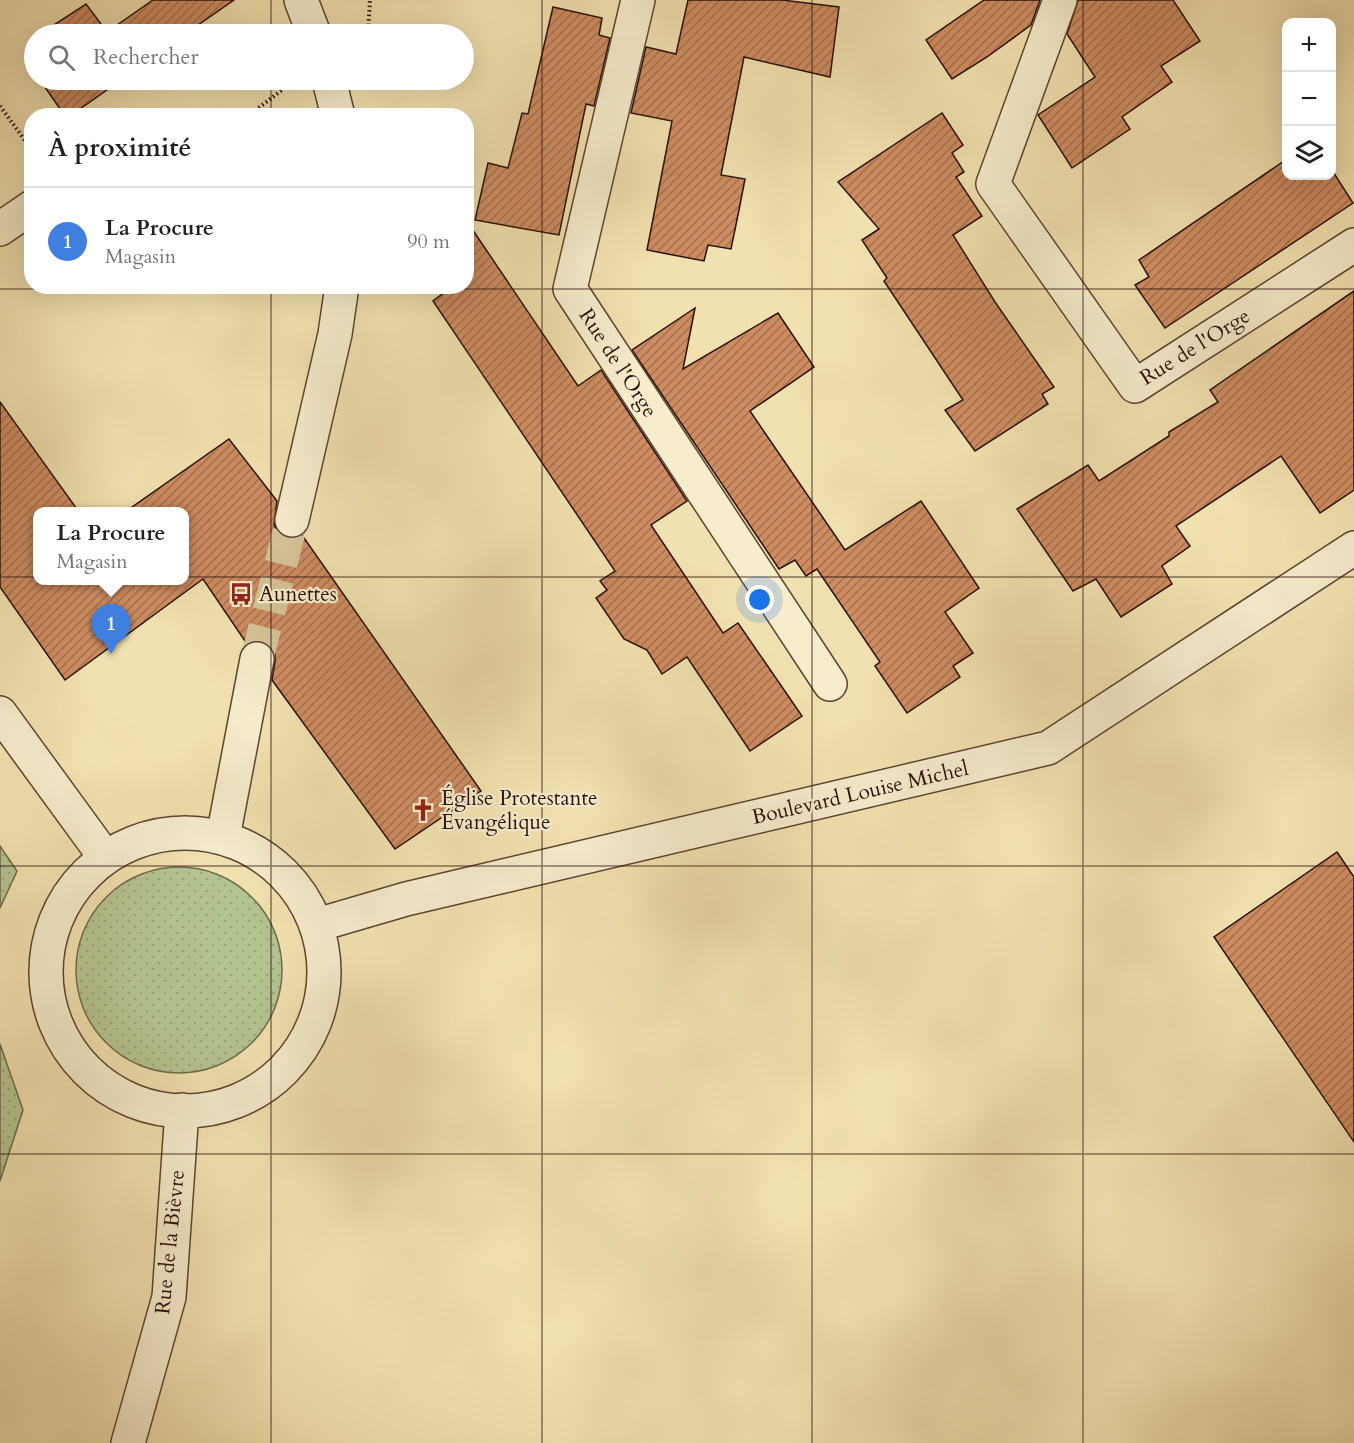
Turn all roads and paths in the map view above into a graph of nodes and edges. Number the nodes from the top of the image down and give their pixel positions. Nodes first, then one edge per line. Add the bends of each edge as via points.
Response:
1 (302, 0) edge
2 (370, 0) edge
3 (638, 0) edge
4 (1060, 0) edge
5 (310, 24) edge
6 (369, 24) edge
7 (282, 90) edge
8 (332, 90) edge
9 (0, 106) edge
10 (258, 108) edge
11 (336, 108) edge
12 (24, 139) edge
13 (24, 212) edge
14 (0, 229) edge
15 (1354, 245) edge
16 (341, 294) edge
17 (292, 520) tunnel mouth
18 (1354, 548) edge
19 (257, 659) tunnel mouth
20 (830, 684) dead end
21 (0, 713) edge
22 (223, 837) junction
23 (105, 857) junction
24 (317, 925) junction
25 (182, 1110) junction
26 (128, 1443) edge

1 - 5 street
2 - 6 path
3 - 20 street, Rue de l'Orge via 570,289
4 - 15 street, Rue de l'Orge via 993,184 1135,386
7 - 10 path
8 - 11 street
9 - 12 path
13 - 14 street
16 - 17 street
18 - 24 street, Boulevard Louise Michel via 1048,748 406,899
19 - 22 street
21 - 23 street
22 - 23 street via 183,832 142,838
22 - 24 street via 263,856 295,886
23 - 25 street via 71,889 50,931 45,976 54,1022 78,1062 114,1092 158,1109
24 - 25 street via 325,965 321,1006 305,1044 278,1076 244,1099 204,1110
25 - 26 street, Rue de la Bièvre via 168,1297

